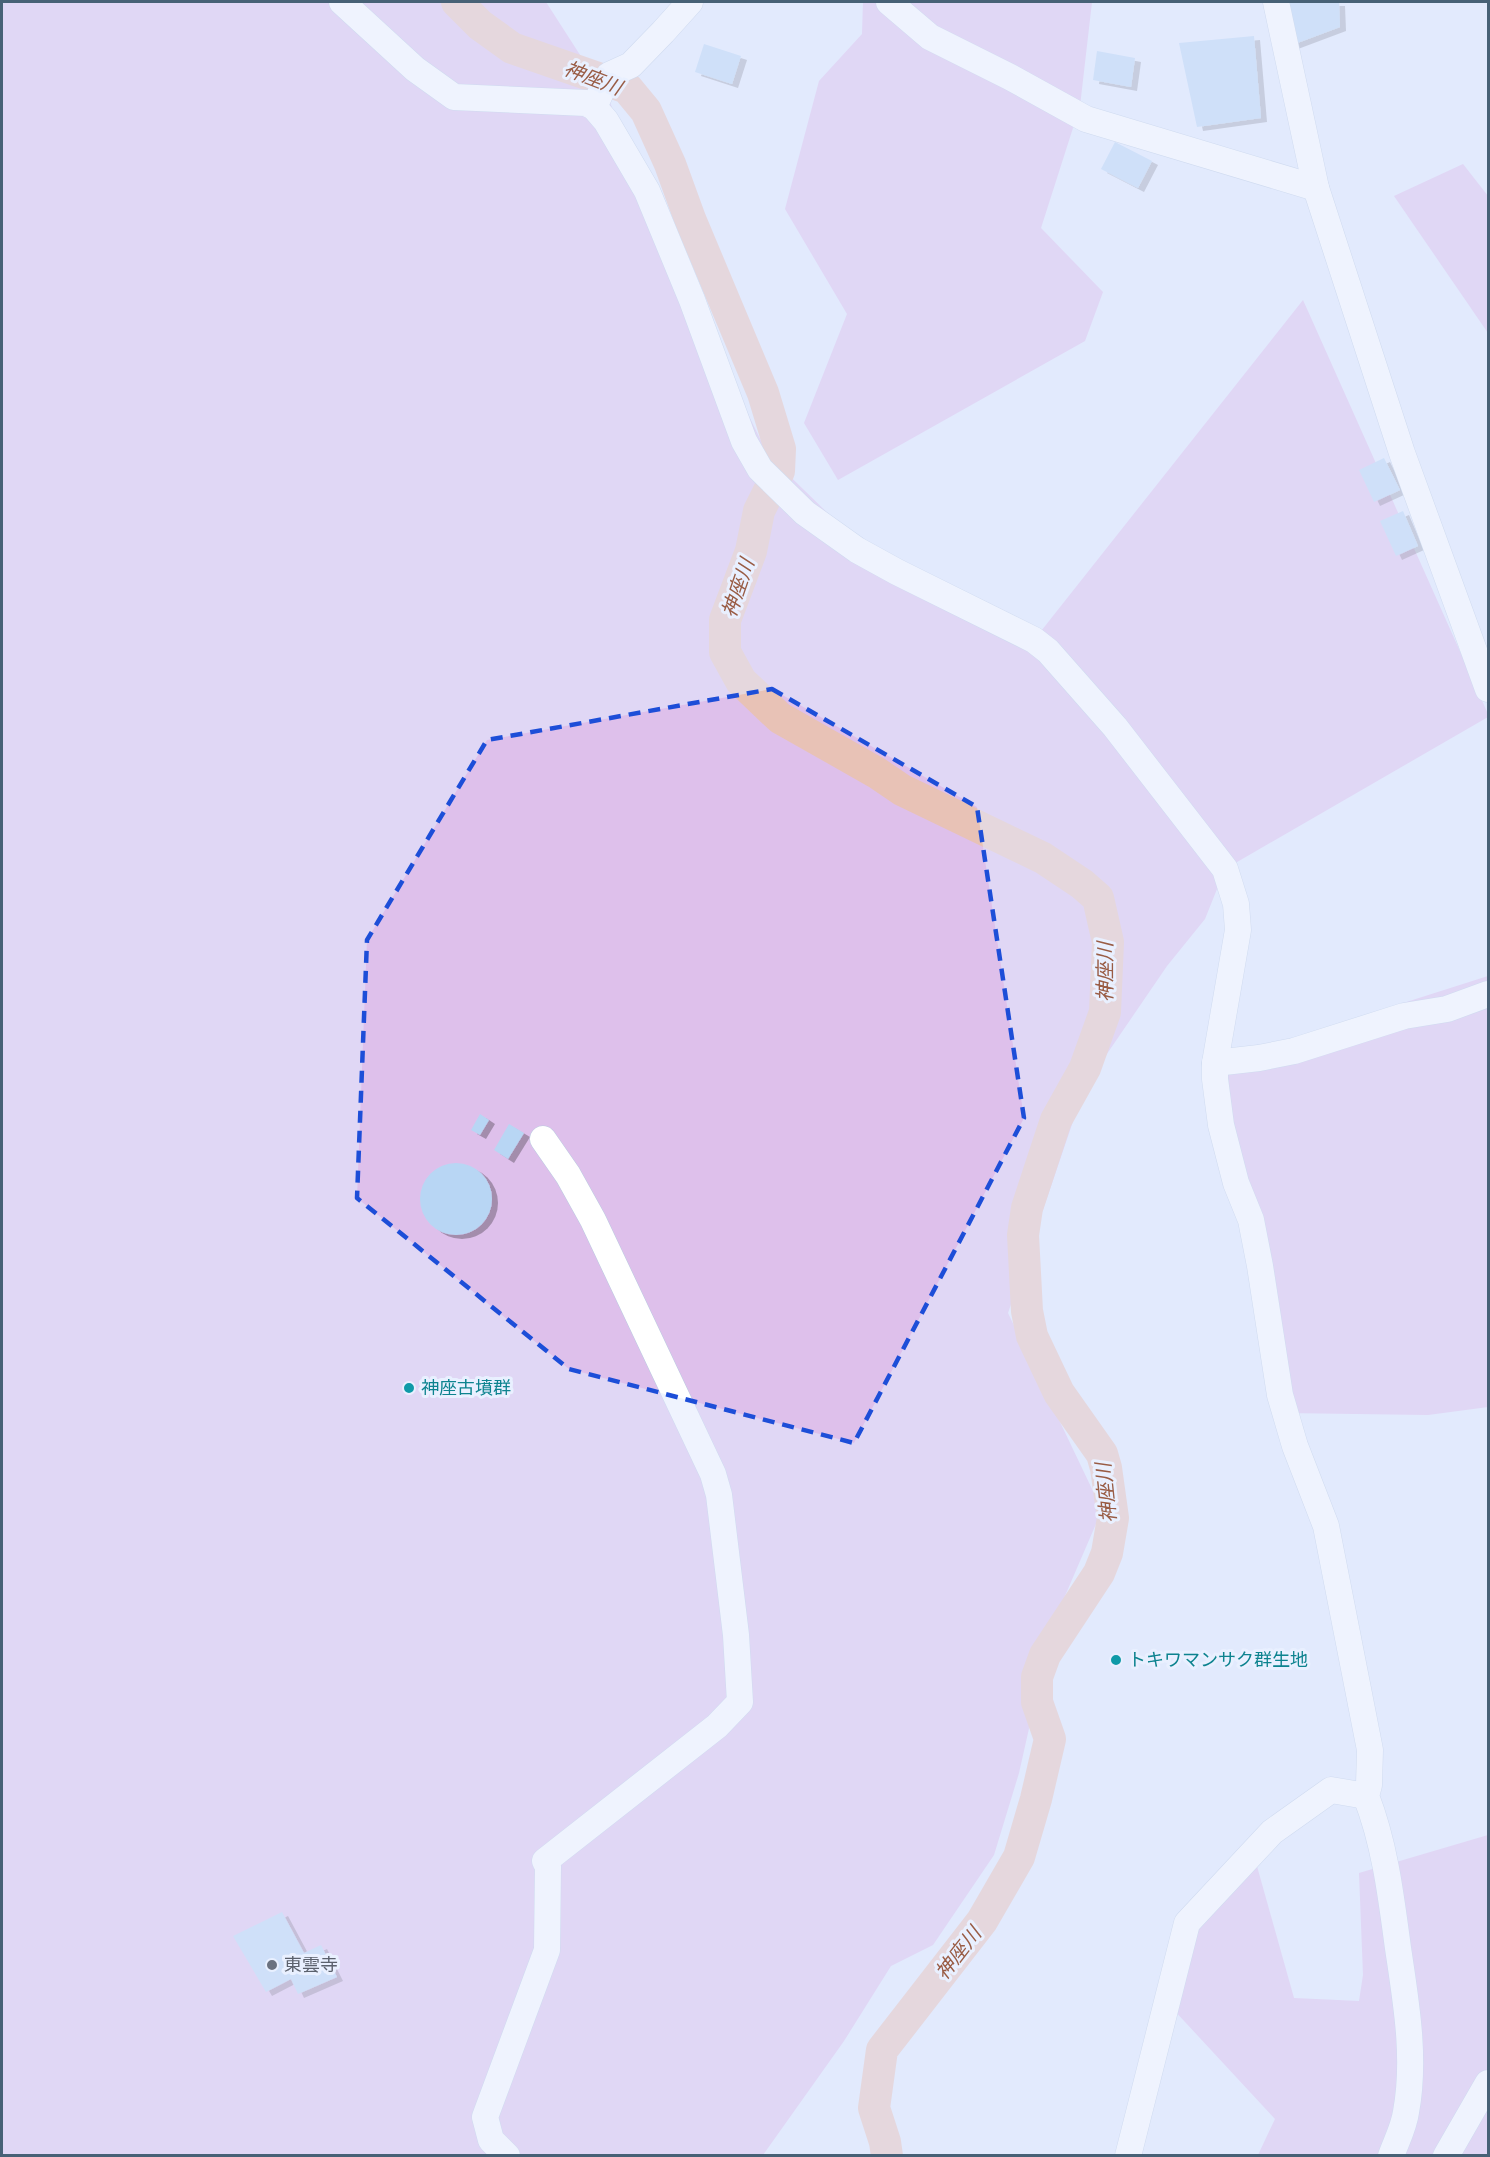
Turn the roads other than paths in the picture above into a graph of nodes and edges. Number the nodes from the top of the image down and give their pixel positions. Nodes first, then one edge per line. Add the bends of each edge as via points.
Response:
1 (342, 2) edge
2 (690, 2) edge
3 (890, 2) edge
4 (1276, 2) edge
5 (594, 107) junction
6 (1316, 188) junction
7 (1488, 689) edge
8 (1488, 994) edge
9 (1215, 1063) junction
10 (543, 1139) dead end
11 (1365, 1796) junction
12 (1488, 2083) edge
13 (507, 2156) edge
14 (1128, 2156) edge
15 (1391, 2156) edge
16 (1446, 2156) edge

1 - 5 street via 415,69 454,97 586,103
2 - 5 street via 631,65 609,75
3 - 6 street via 930,38 1086,119
4 - 6 street
5 - 9 street via 616,135 647,191 744,441 760,469 804,513 857,550 1034,640 1048,651 1115,727 1225,868 1236,904 1238,930
6 - 7 street via 1402,453
8 - 9 street via 1294,1051
9 - 11 street via 1221,1125 1236,1183 1251,1220 1280,1395 1326,1526 1370,1750
10 - 13 street via 593,1220 713,1474 719,1494 735,1624 740,1702 717,1726 545,1862 547,1950 485,2117 491,2140
11 - 14 street via 1331,1790 1272,1832 1187,1923
11 - 15 street via 1385,1860 1409,2021 1406,2115
12 - 16 street

